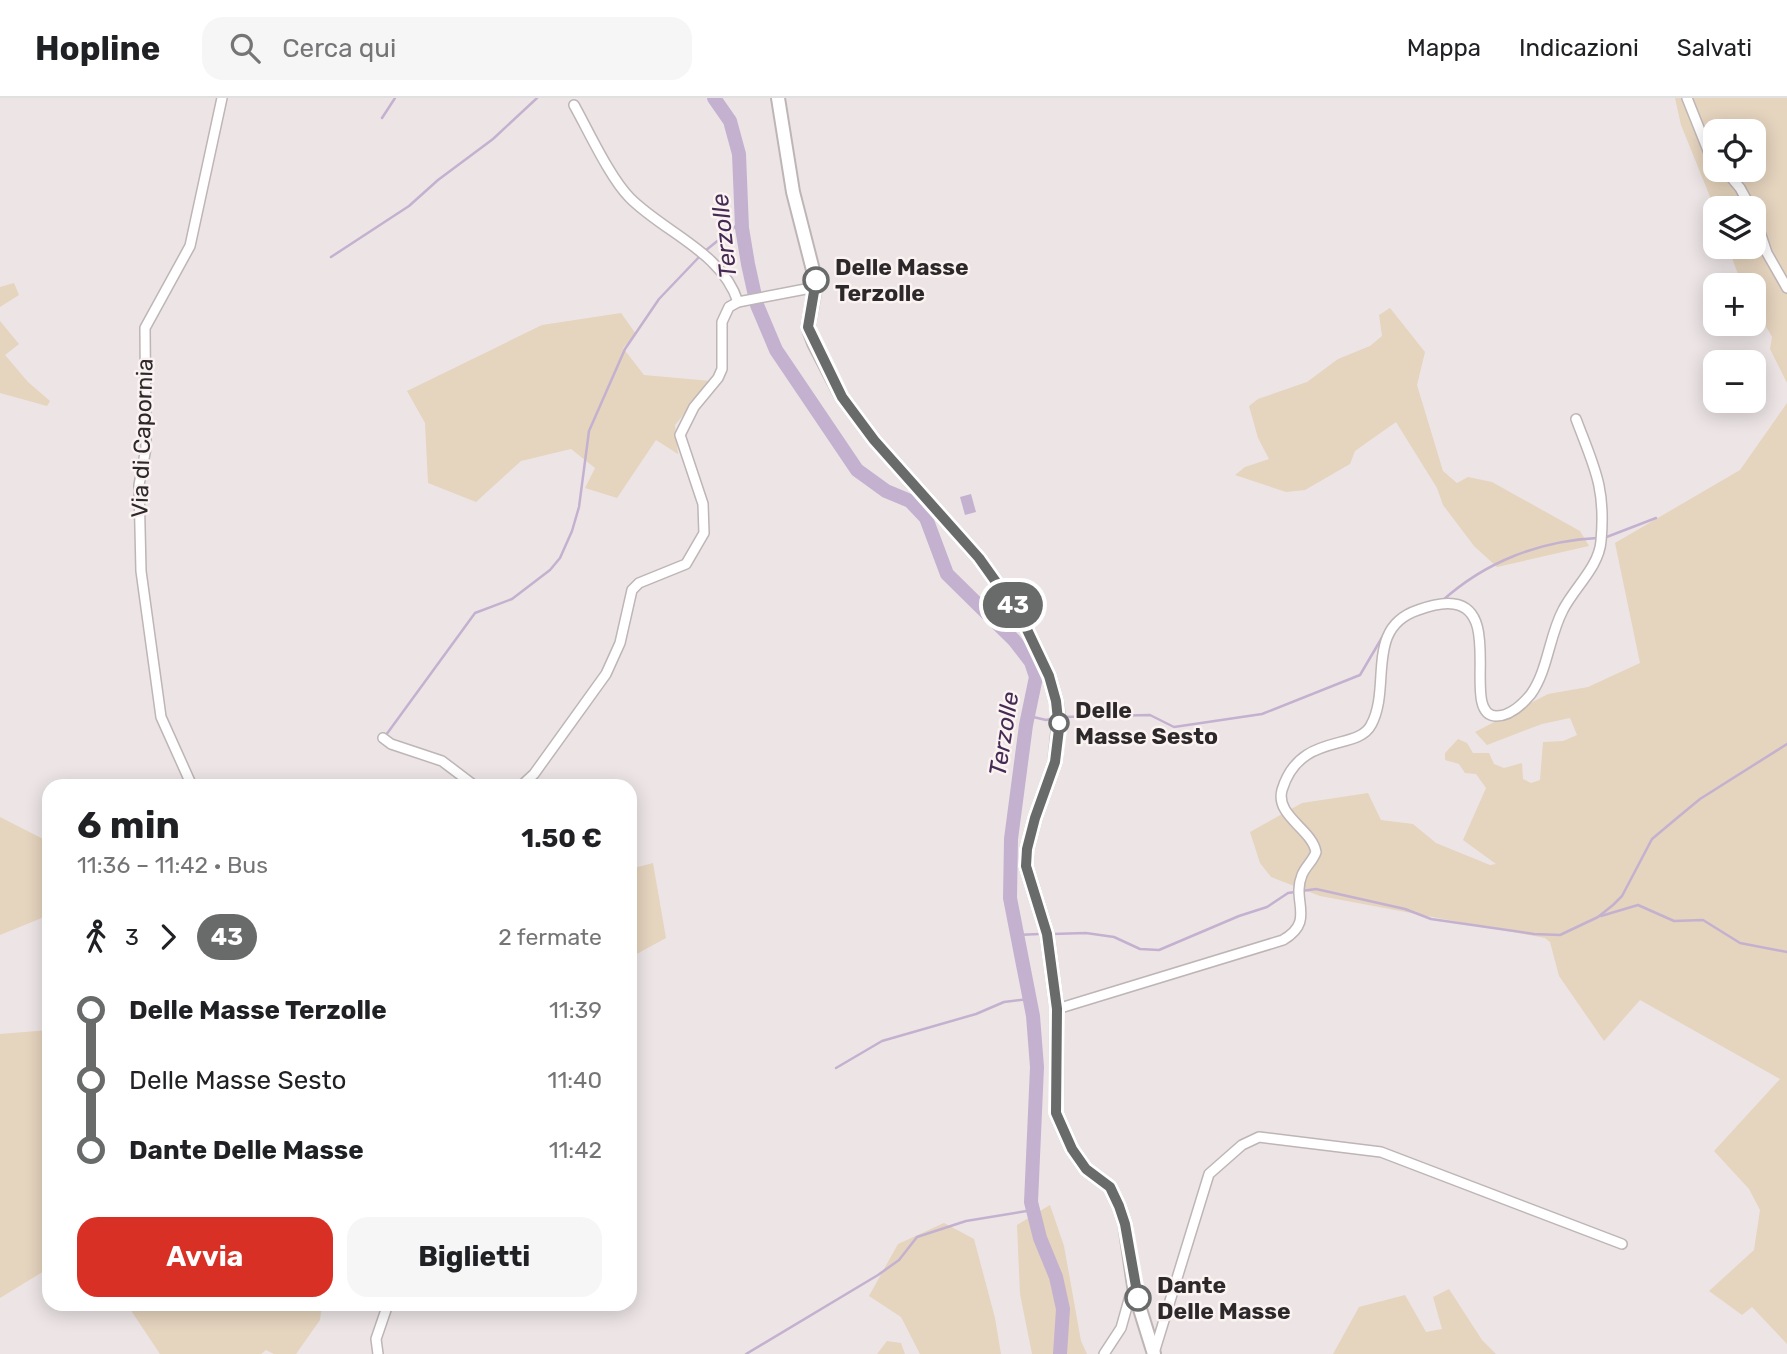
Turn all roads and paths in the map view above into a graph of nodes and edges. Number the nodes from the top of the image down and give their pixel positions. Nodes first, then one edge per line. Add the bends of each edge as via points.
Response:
1 (222, 98) edge
2 (778, 98) edge
3 (1687, 98) edge
4 (574, 105) dead end
5 (1703, 138) edge
6 (1766, 250) edge
7 (816, 287) junction
8 (1787, 288) edge
9 (740, 301) junction
10 (1576, 419) dead end
11 (383, 738) dead end
12 (189, 779) edge
13 (466, 779) edge
14 (529, 779) edge
15 (1057, 1009) junction
16 (1622, 1244) dead end
17 (1135, 1293) junction
18 (386, 1311) edge
19 (378, 1354) edge
20 (1104, 1354) edge
21 (1154, 1354) edge

1 - 12 street, Via di Capornia via 190,246 145,328 141,571 161,717
2 - 7 street via 793,192
3 - 5 street
4 - 9 street via 630,198 720,271
6 - 8 street
7 - 9 street
7 - 15 street via 808,327 842,397 979,558 1021,617 1049,676 1059,716 1057,748 1026,866 1047,934
9 - 14 street via 729,307 723,318 718,379 694,407 680,435 704,504 704,533 678,570 639,583 632,590 620,643 606,674
10 - 15 street via 1602,489 1600,549 1561,613 1532,692 1510,712 1492,716 1485,710 1478,623 1465,607 1438,605 1401,619 1382,645 1378,702 1369,728 1301,759 1282,790 1285,810 1317,852 1300,880 1300,923 1283,940
11 - 13 street via 442,761
15 - 17 street via 1056,1113 1072,1149 1086,1169 1110,1187 1119,1206
16 - 21 street via 1381,1152 1259,1137 1242,1145 1209,1174
17 - 20 street
17 - 21 street
18 - 19 street via 376,1339

